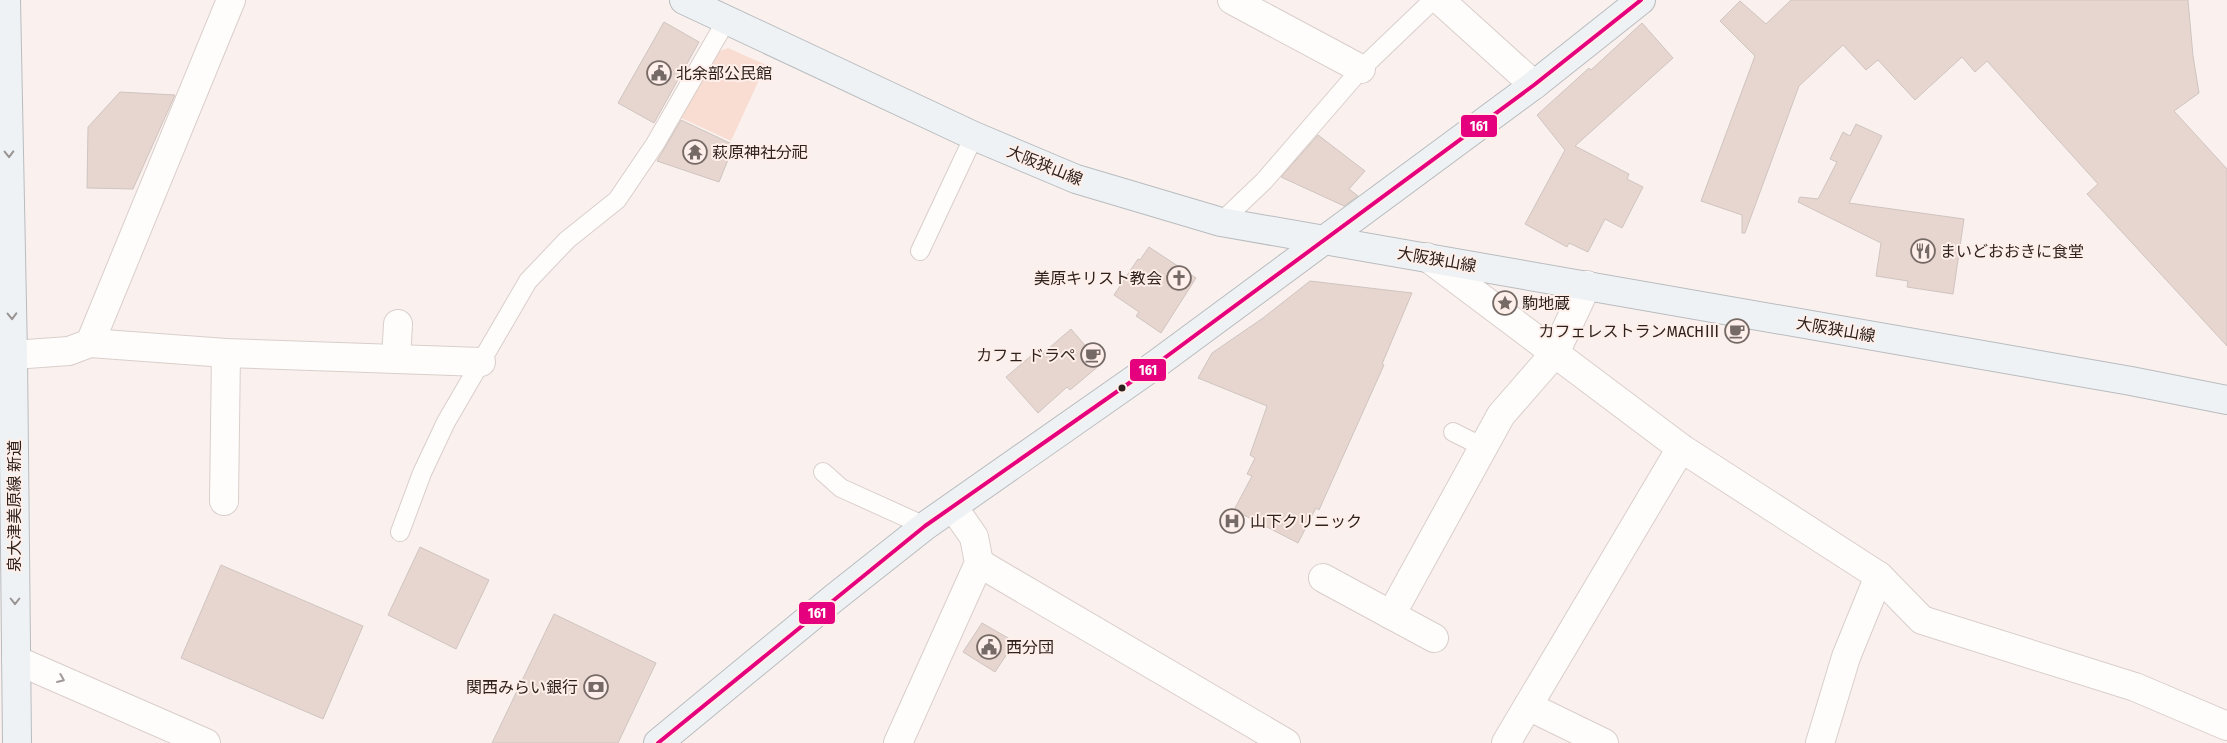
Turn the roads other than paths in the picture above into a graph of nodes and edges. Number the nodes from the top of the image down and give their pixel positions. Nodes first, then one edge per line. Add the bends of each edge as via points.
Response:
1 (6, 0) edge
2 (232, 0) edge
3 (686, 0) edge
4 (1232, 0) edge
5 (1433, 0) edge
6 (1440, 0) edge
7 (1641, 0) edge
8 (726, 21) junction
9 (1362, 69) junction
10 (1534, 86) junction
11 (974, 136) junction
12 (1221, 222) junction
13 (1322, 240) junction
14 (920, 250) dead end
15 (1427, 257) junction
16 (1588, 285) junction
17 (398, 324) dead end
18 (90, 343) junction
19 (226, 353) junction
20 (1555, 353) junction
21 (13, 355) junction
22 (396, 359) junction
23 (481, 362) junction
24 (2227, 400) edge
25 (1453, 432) dead end
26 (1483, 448) junction
27 (1681, 448) junction
28 (823, 472) dead end
29 (224, 501) dead end
30 (953, 508) junction
31 (925, 526) junction
32 (400, 532) dead end
33 (979, 563) junction
34 (1879, 576) junction
35 (1323, 578) dead end
36 (1391, 615) junction
37 (1434, 638) dead end
38 (16, 660) junction
39 (1528, 706) junction
40 (2227, 726) edge
41 (155, 734) edge
42 (17, 743) edge
43 (206, 743) edge
44 (658, 743) edge
45 (898, 743) edge
46 (1286, 743) edge
47 (1506, 743) edge
48 (1604, 743) edge
49 (1820, 743) edge

1 -> 21 main road, 泉大津美原線 新道
2 - 18 street
3 - 8 main road, 大阪狭山線
4 - 9 street
5 - 9 lane
6 - 10 street
7 - 10 main road
8 - 11 main road, 大阪狭山線
8 - 23 lane via 655,144 617,200 567,240 528,281
9 - 12 lane via 1264,181
10 - 13 main road
11 - 12 main road, 大阪狭山線 via 1076,178
11 - 14 lane
12 - 13 main road, 大阪狭山線
13 - 15 main road, 大阪狭山線
13 - 30 main road via 1155,365
15 - 16 main road, 大阪狭山線
15 - 20 street
16 - 20 street
16 - 24 main road, 大阪狭山線
17 - 22 street
18 - 19 street
18 - 21 street via 69,351
19 - 22 street
19 - 29 street
20 - 26 street via 1501,415
20 - 27 street
21 -> 38 main road, 泉大津美原線 新道
22 - 23 street
23 - 32 lane via 422,472
25 - 26 lane
26 - 36 street
27 - 34 street
27 - 39 street
28 - 31 lane via 841,488
30 - 31 main road
30 - 33 street via 974,537
31 - 44 main road
33 - 45 street
33 - 46 street
34 - 40 street via 1922,620 2135,687
34 - 49 street via 1846,657
35 - 36 street
36 - 37 street
38 -> 41 street
38 - 42 main road, 泉大津美原線 新道
39 - 47 street
39 - 48 street
41 - 43 street

